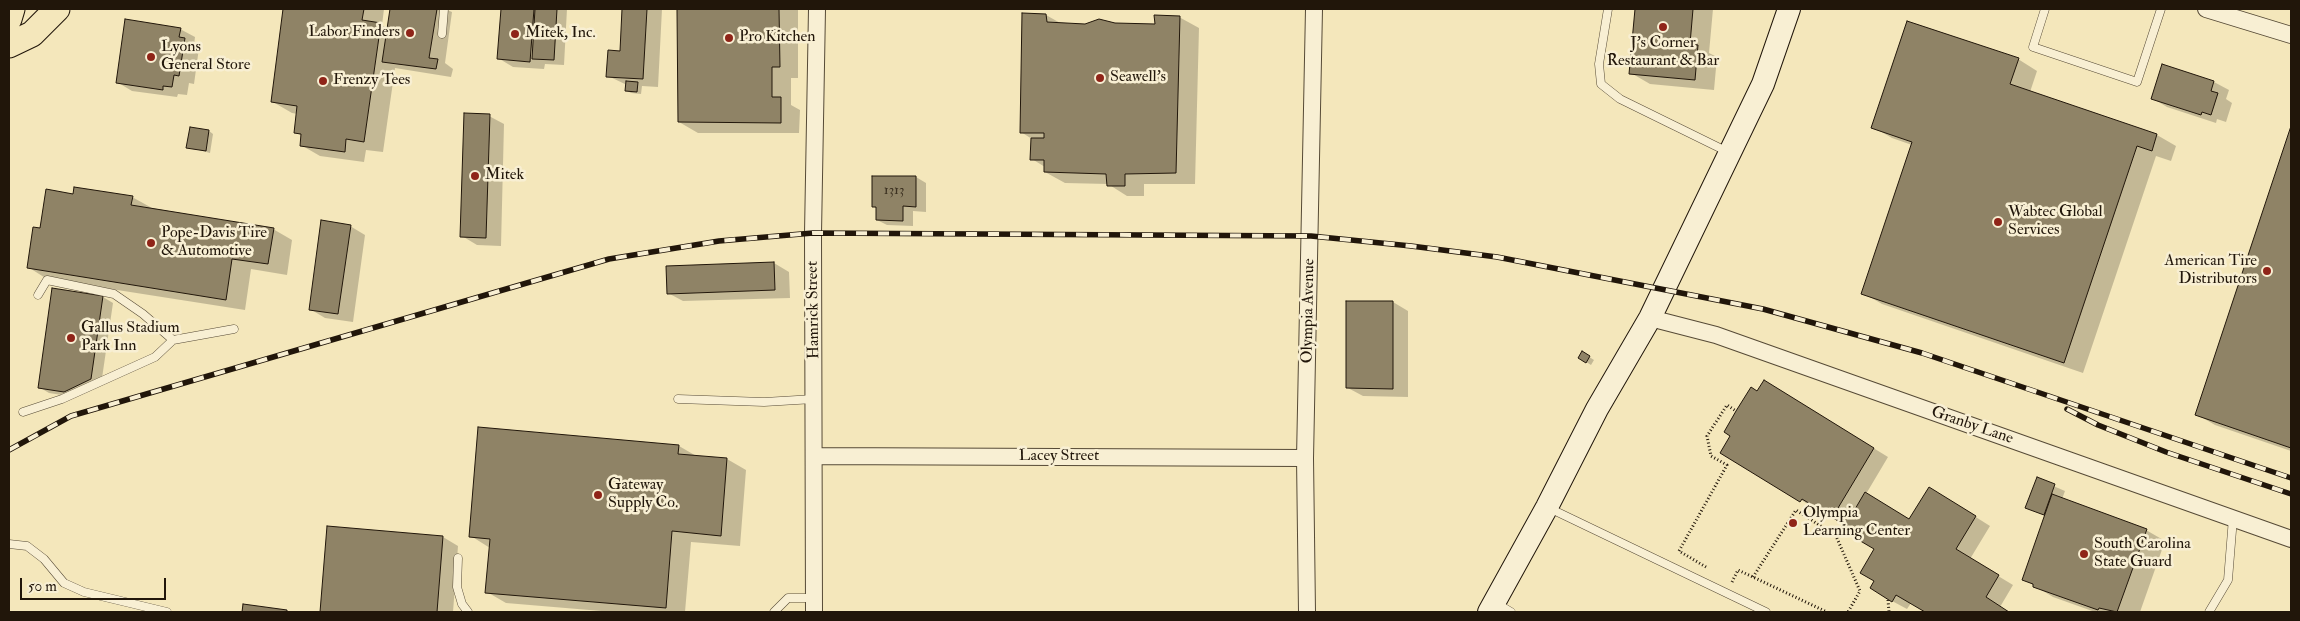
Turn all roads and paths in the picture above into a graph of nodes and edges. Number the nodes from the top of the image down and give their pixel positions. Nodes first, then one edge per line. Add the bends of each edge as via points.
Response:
1 (12, 9) edge
2 (57, 9) edge
3 (444, 9) edge
4 (817, 9) edge
5 (1314, 9) edge
6 (1608, 9) edge
7 (1789, 9) edge
8 (2045, 9) edge
9 (2161, 9) edge
10 (2206, 9) edge
11 (9, 19) edge
12 (442, 34) dead end
13 (2291, 35) edge
14 (9, 45) edge
15 (1729, 152) junction
16 (38, 295) dead end
17 (1650, 318) junction
18 (234, 329) dead end
19 (173, 340) junction
20 (678, 399) dead end
21 (814, 399) junction
22 (1736, 411) dead end
23 (23, 412) dead end
24 (814, 456) junction
25 (1305, 458) junction
26 (1546, 507) junction
27 (2233, 518) junction
28 (2291, 539) edge
29 (9, 544) edge
30 (458, 558) dead end
31 (1710, 568) dead end
32 (1725, 577) dead end
33 (1753, 577) junction
34 (1733, 582) junction
35 (1727, 594) junction
36 (1888, 600) dead end
37 (814, 605) edge
38 (1498, 609) edge
39 (167, 612) edge
40 (468, 612) edge
41 (774, 612) edge
42 (1307, 612) edge
43 (1766, 612) edge
44 (1827, 612) edge
45 (1848, 612) edge
46 (1889, 612) edge
47 (2209, 612) edge

1 - 11 main road
2 - 14 main road via 32,34
3 - 12 lane
4 - 21 street, Hamrick Street
5 - 25 street, Olympia Avenue
6 - 15 lane via 1599,64 1601,84 1620,99
7 - 15 main road via 1763,84
8 - 9 lane via 2033,47 2137,82
10 - 13 street
15 - 17 main road
16 - 19 lane via 47,280 114,294 144,314
17 - 26 main road via 1596,410
17 - 27 street, Granby Lane via 1716,336
18 - 19 lane
19 - 23 lane via 155,357
20 - 21 lane via 764,402
21 - 24 street, Hamrick Street
22 - 31 path via 1726,405 1707,436 1711,456 1727,465 1679,551
24 - 25 street, Lacey Street
24 - 37 street, Hamrick Street
25 - 42 street, Olympia Avenue
26 - 35 lane
26 - 38 main road
27 - 28 street, Granby Lane
27 - 47 lane via 2228,580
29 - 39 lane via 27,546 44,559 64,583 84,592
30 - 40 lane via 457,587
32 - 34 path
33 - 34 path via 1738,570
33 - 44 path
33 - 45 path via 1796,510 1836,536 1860,591
34 - 35 path
35 - 43 lane
36 - 46 path
37 - 41 lane via 788,598

